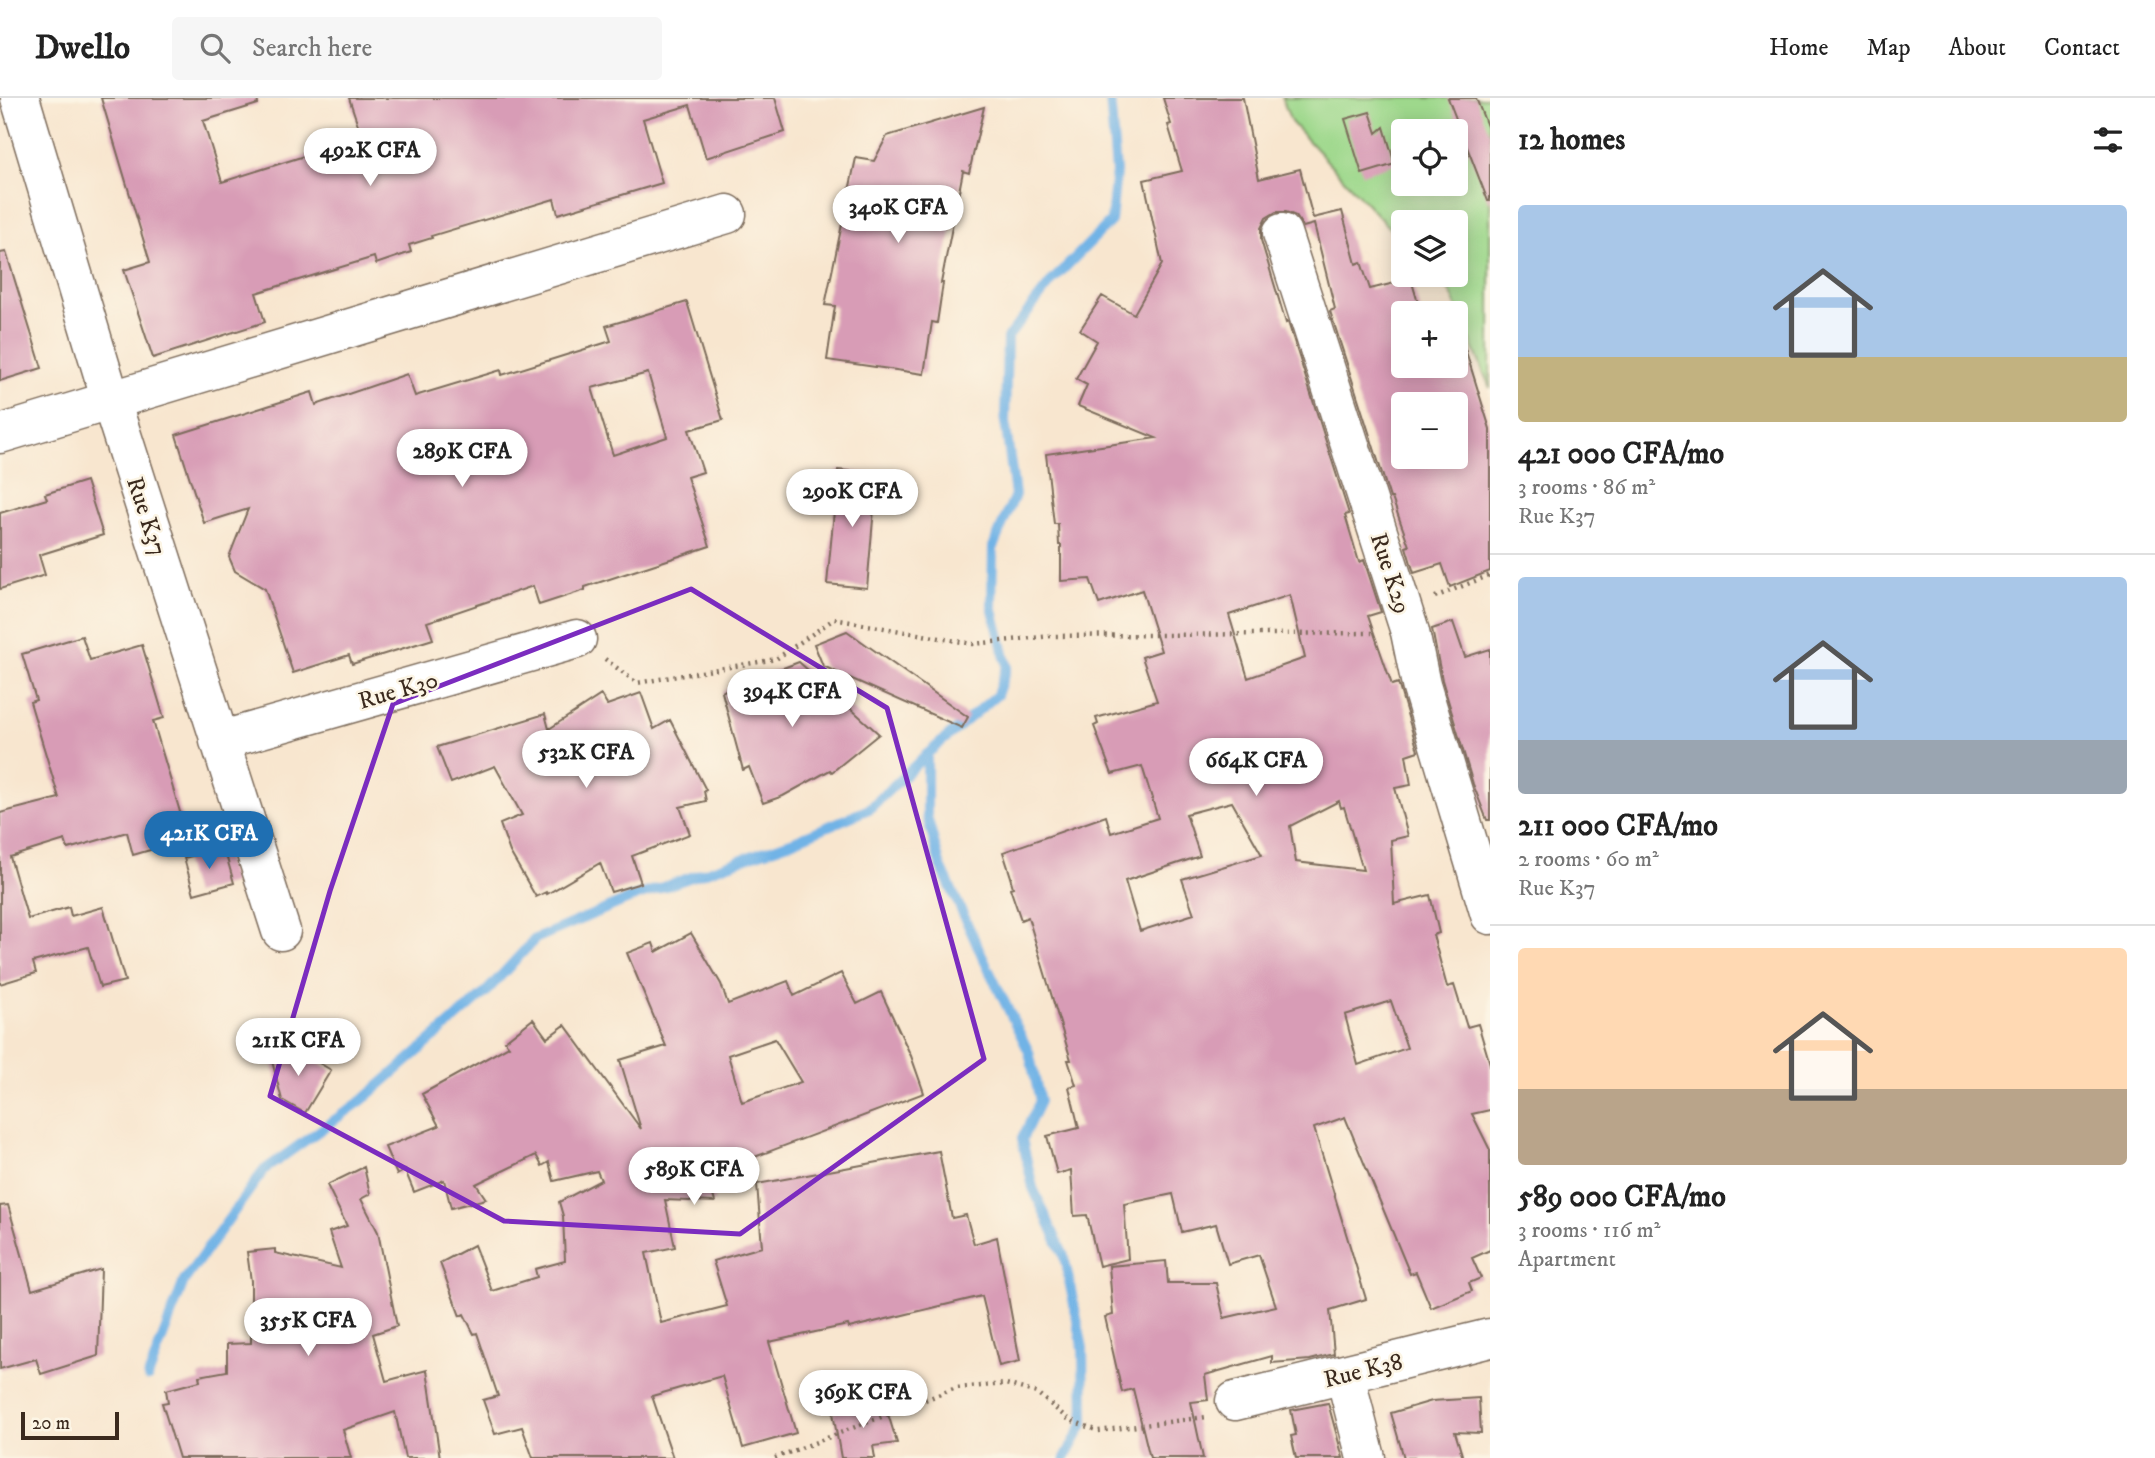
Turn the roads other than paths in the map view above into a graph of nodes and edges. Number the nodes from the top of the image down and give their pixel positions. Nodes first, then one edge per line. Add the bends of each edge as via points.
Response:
1 (20, 98) edge
2 (727, 214) dead end
3 (1282, 233) dead end
4 (111, 401) junction
5 (0, 435) edge
6 (577, 639) road end
7 (219, 741) junction
8 (1490, 915) edge
9 (281, 931) dead end
10 (1490, 1338) edge
11 (1345, 1375) junction
12 (1235, 1401) road end
13 (1366, 1458) edge

1 - 4 street, Rue K37
2 - 4 street
3 - 8 street, Rue K29 via 1410,632 1421,685
4 - 5 street
4 - 7 street, Rue K37
6 - 7 street, Rue K30
7 - 9 street, Rue K37
10 - 11 street, Rue K38
11 - 12 street, Rue K38
11 - 13 street

